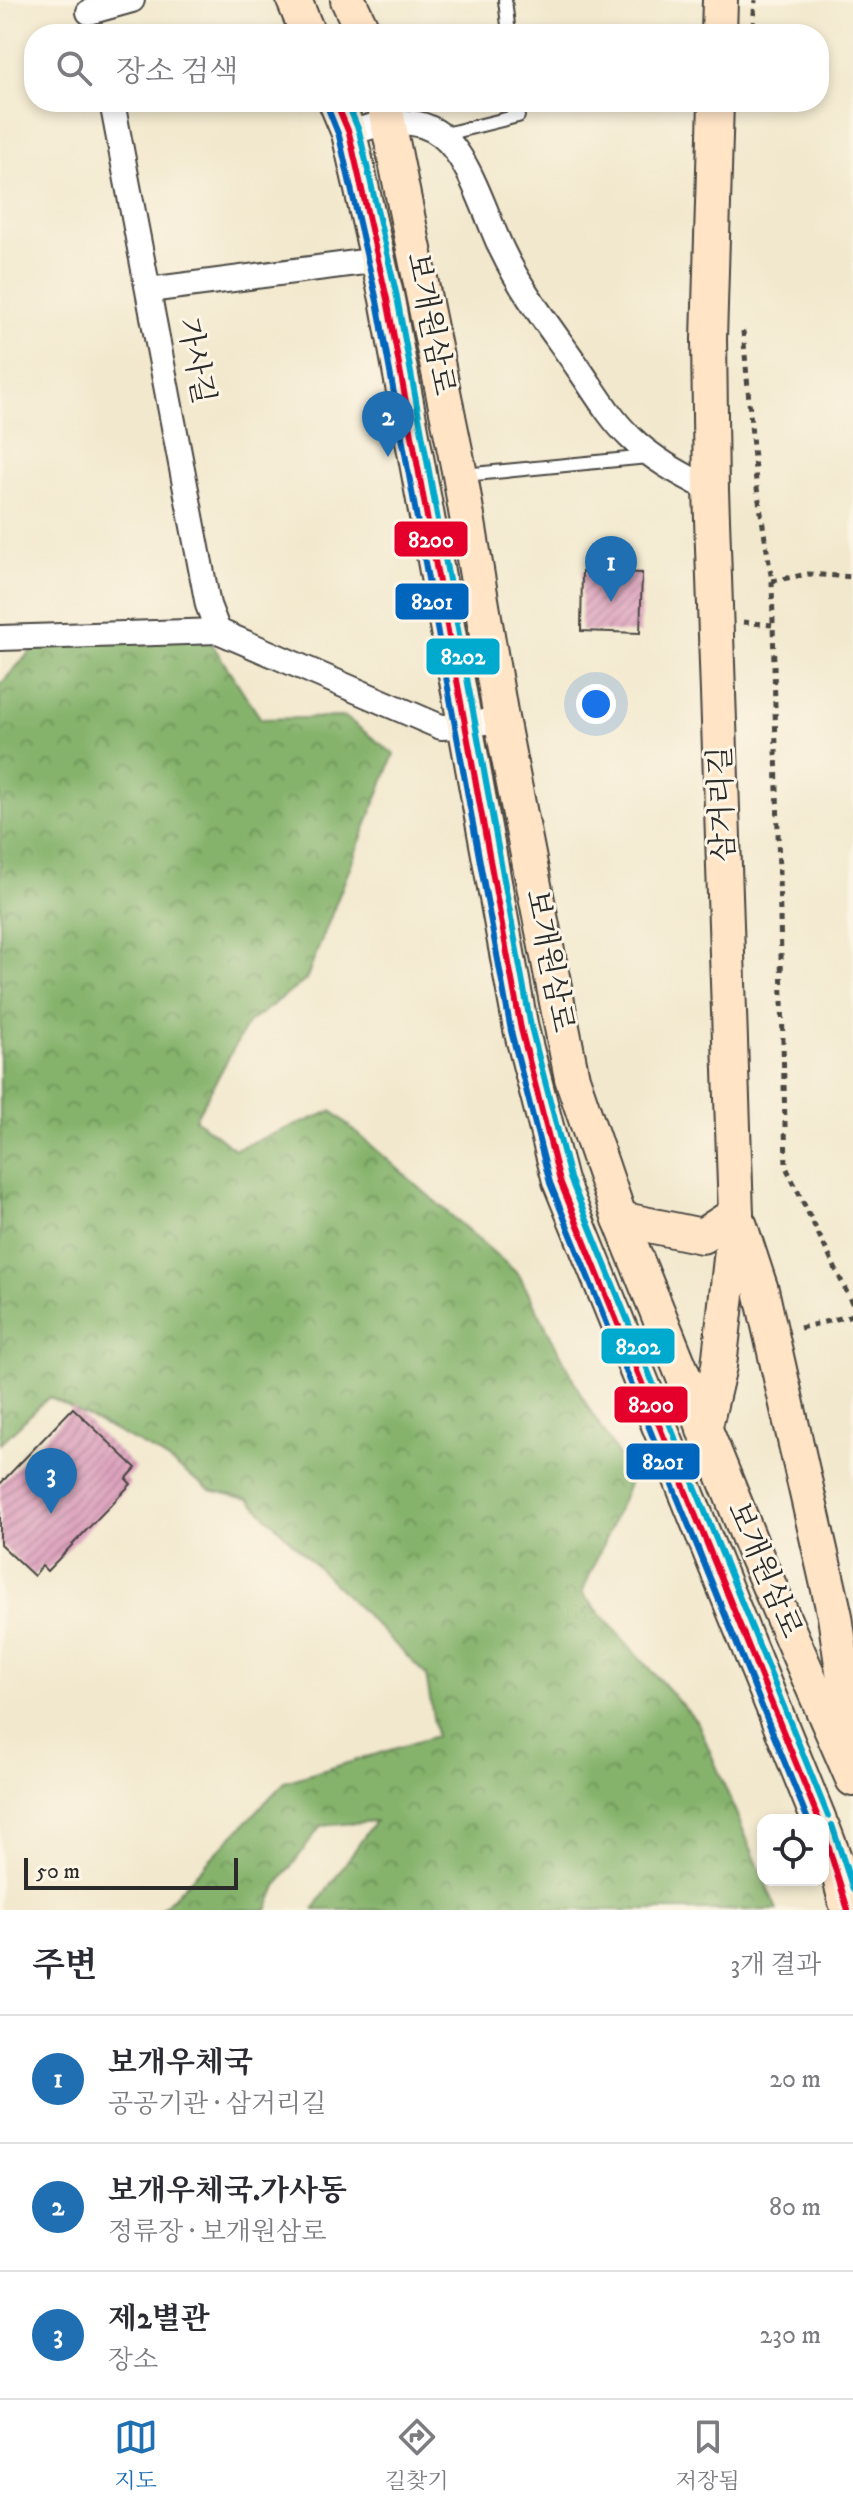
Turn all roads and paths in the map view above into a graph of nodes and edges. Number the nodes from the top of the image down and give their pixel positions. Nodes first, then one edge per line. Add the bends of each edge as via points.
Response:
1 (132, 0) edge
2 (294, 0) edge
3 (348, 0) edge
4 (505, 0) edge
5 (720, 0) edge
6 (755, 0) edge
7 (89, 15) edge
8 (304, 24) edge
9 (359, 24) edge
10 (508, 24) edge
11 (719, 24) edge
12 (754, 24) edge
13 (114, 112) edge
14 (371, 112) edge
15 (396, 112) edge
16 (402, 112) edge
17 (518, 112) edge
18 (716, 112) edge
19 (342, 117) edge
20 (434, 132) junction
21 (379, 260) junction
22 (149, 290) junction
23 (742, 322) dead end
24 (654, 457) junction
25 (460, 475) junction
26 (711, 490) junction
27 (853, 577) edge
28 (772, 581) junction
29 (218, 631) junction
30 (0, 638) edge
31 (501, 718) junction
32 (467, 726) junction
33 (736, 1214) junction
34 (620, 1219) junction
35 (853, 1305) edge
36 (853, 1315) edge
37 (772, 1335) junction
38 (705, 1424) junction
39 (689, 1502) junction
40 (853, 1739) edge
41 (853, 1779) edge
42 (817, 1814) edge
43 (829, 1845) edge
44 (848, 1910) edge

1 - 7 street
2 - 8 main road
3 - 9 main road
4 - 10 lane
5 - 11 main road
6 - 12 path
13 - 22 street, 가사길
14 - 19 street
15 - 25 main road, 보개원삼로
16 - 20 street
17 - 20 lane
18 - 26 main road, 삼거리길 via 709,324
19 - 21 main road, 보개원삼로
20 - 24 street via 460,158 529,297 612,415
21 - 22 street
21 - 32 main road, 보개원삼로
22 - 29 street, 가사길 via 208,605
23 - 28 path via 756,482
24 - 25 lane
24 - 26 street
25 - 31 main road, 보개원삼로
26 - 33 main road, 삼거리길
27 - 28 path via 808,574
28 - 35 path via 786,1167
29 - 30 street
29 - 32 street via 441,727
31 - 32 street
31 - 34 main road, 보개원삼로 via 572,1078
32 - 39 main road, 보개원삼로 via 521,1029 560,1181
33 - 34 main road via 702,1236
33 - 37 main road
33 - 38 main road, 삼거리길 via 719,1366
34 - 38 main road, 보개원삼로
36 - 37 path
37 - 40 main road via 835,1616
38 - 39 main road, 삼거리길
38 - 41 main road, 보개원삼로
39 - 42 main road, 보개원삼로
43 - 44 main road

